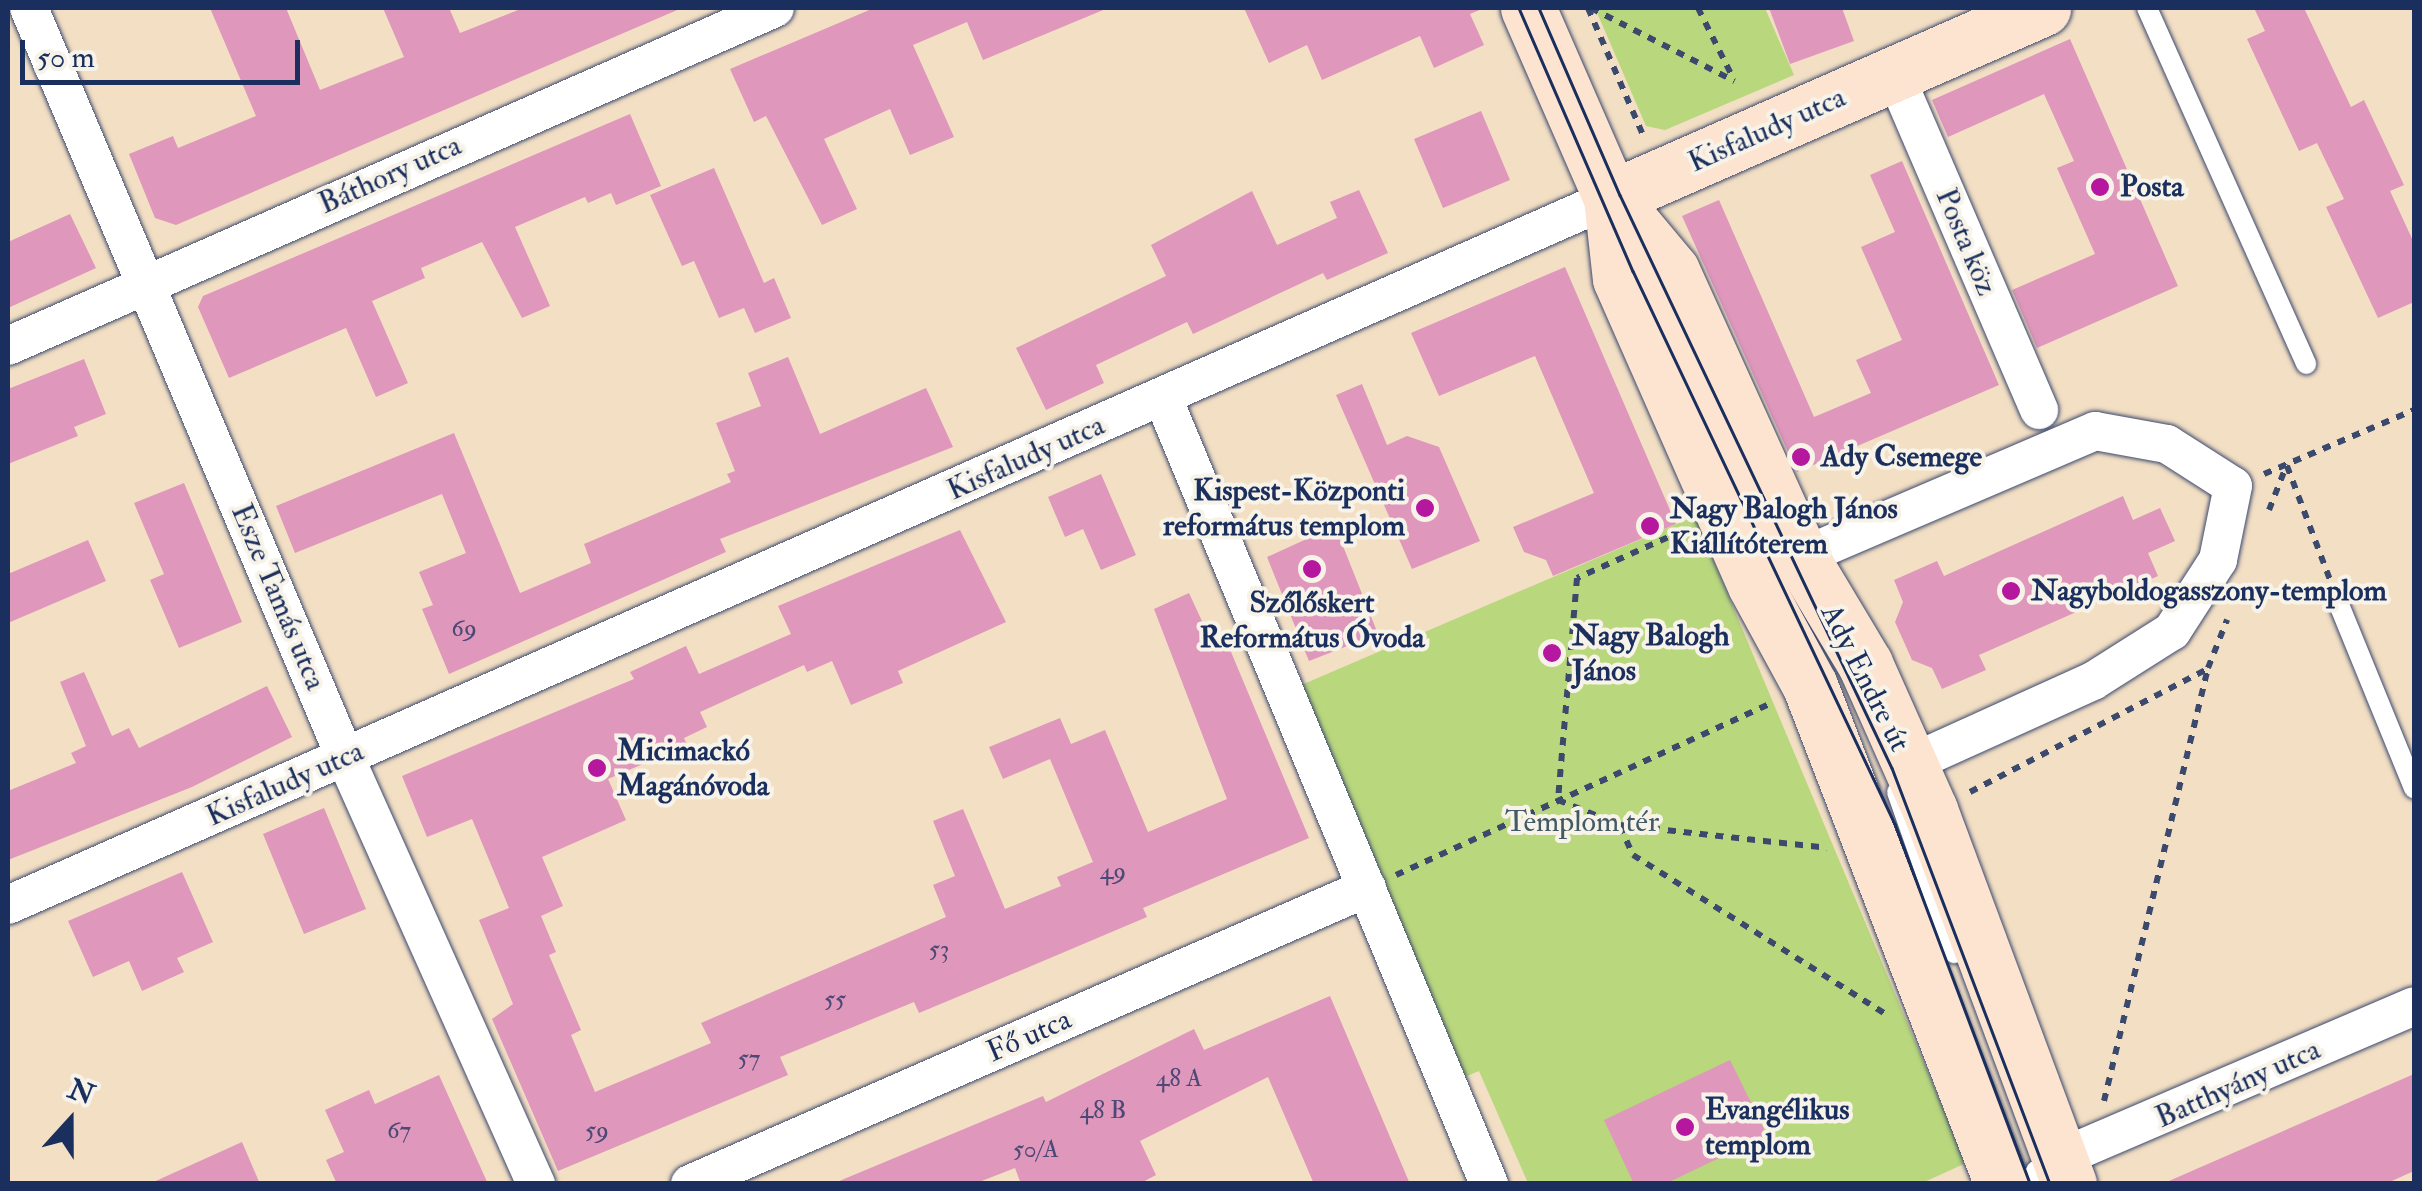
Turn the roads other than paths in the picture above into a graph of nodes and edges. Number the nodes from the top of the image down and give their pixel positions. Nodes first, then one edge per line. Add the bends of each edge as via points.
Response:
1 (28, 8) edge
2 (775, 8) edge
3 (1528, 8) edge
4 (2043, 8) edge
5 (2147, 8) edge
6 (1894, 73) junction
7 (1610, 198) junction
8 (144, 282) junction
9 (8, 346) edge
10 (2306, 364) dead end
11 (1162, 398) junction
12 (2039, 410) dead end
13 (1801, 558) junction
14 (2340, 607) road end
15 (345, 757) junction
16 (2414, 788) edge
17 (1885, 794) junction
18 (1368, 888) junction
19 (8, 905) edge
20 (1960, 968) dead end
21 (2414, 1006) edge
22 (2046, 1170) edge
23 (536, 1184) edge
24 (690, 1184) edge
25 (1489, 1184) edge

1 - 8 street, Esze Tamás utca
2 - 8 street, Báthory utca
3 - 7 street, Ady Endre út
4 - 6 street, Kisfaludy utca
5 - 10 lane
6 - 7 street, Kisfaludy utca
6 - 12 street, Posta köz
7 - 11 street, Kisfaludy utca
7 - 13 street, Ady Endre út via 1672,271
7 - 17 street, Ady Endre út via 1620,278 1756,585 1792,694
8 - 9 street, Báthory utca
8 - 15 street, Esze Tamás utca
11 - 15 street, Kisfaludy utca
11 - 18 street
13 - 17 street, Ady Endre út via 1865,664
13 - 17 street via 2095,432 2167,444 2232,486 2218,560 2172,631
14 - 16 lane
15 - 19 street, Kisfaludy utca
15 - 23 street, Esze Tamás utca
17 - 20 lane
17 - 22 street, Ady Endre út
17 - 22 street, Ady Endre út
18 - 24 street, Fő utca
18 - 25 street
21 - 22 street, Batthyány utca

